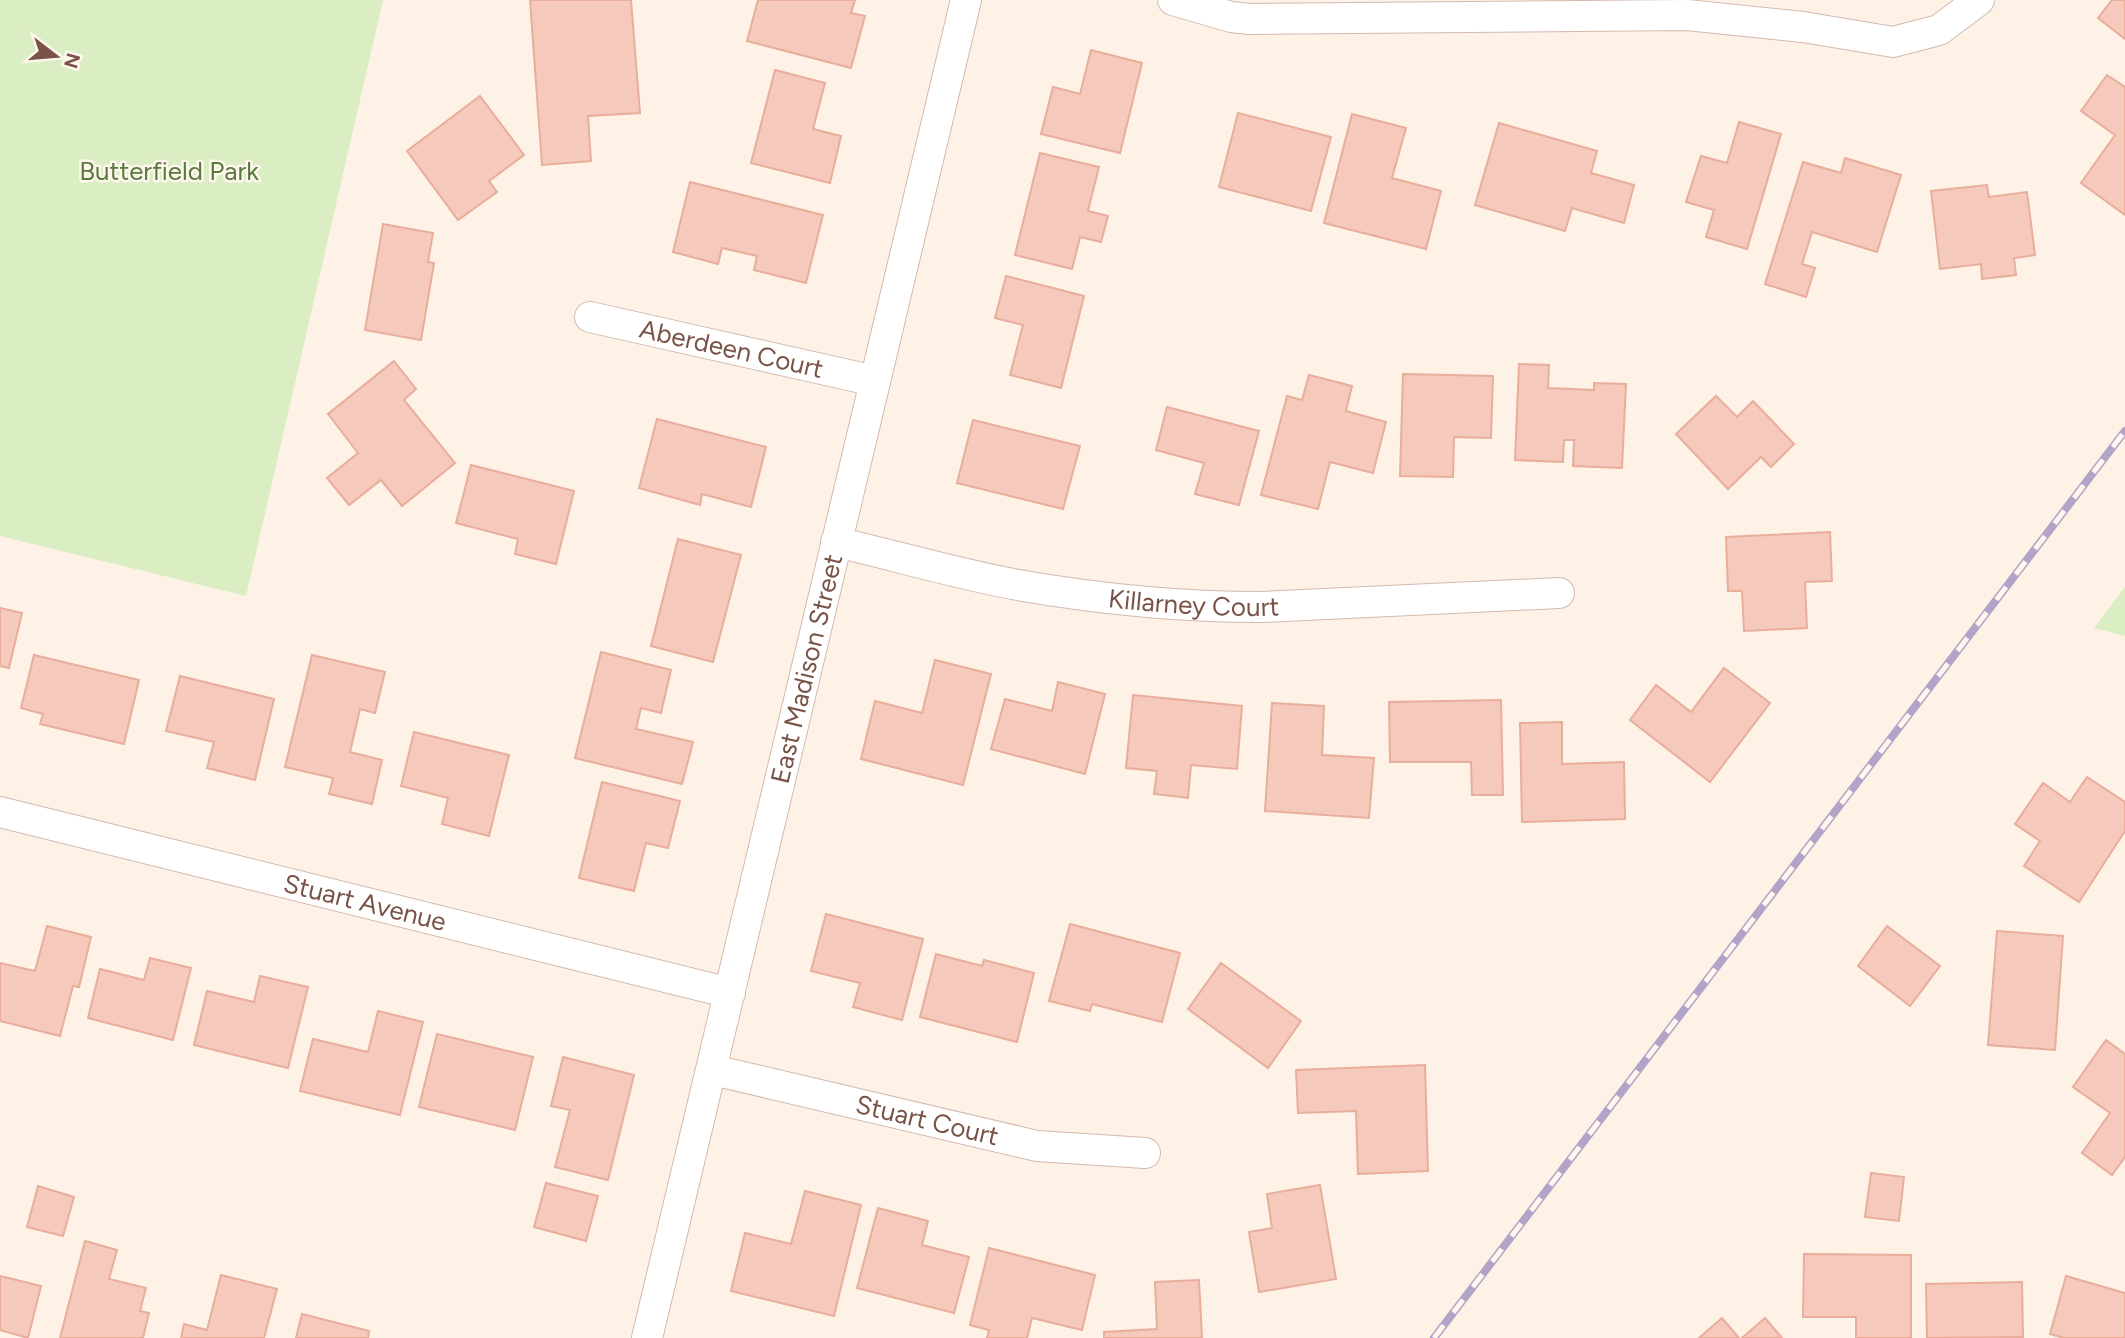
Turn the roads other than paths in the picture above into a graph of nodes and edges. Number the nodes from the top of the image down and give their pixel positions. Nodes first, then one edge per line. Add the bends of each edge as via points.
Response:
1 (966, 0) edge
2 (1173, 0) edge
3 (1979, 0) edge
4 (1506, 9) edge
5 (590, 317) dead end
6 (875, 381) junction
7 (836, 542) junction
8 (1559, 593) dead end
9 (0, 812) edge
10 (730, 993) junction
11 (713, 1070) junction
12 (1144, 1153) dead end
13 (648, 1338) edge

1 - 6 street, East Madison Street
2 - 4 street via 1248,19
3 - 4 street via 1939,30 1893,42 1687,15
5 - 6 street, Aberdeen Court
6 - 7 street, East Madison Street
7 - 8 street, Killarney Court via 1016,584 1191,605 1262,607
7 - 10 street, East Madison Street
9 - 10 street, Stuart Avenue
10 - 11 street, East Madison Street
11 - 12 street, Stuart Court via 1037,1146
11 - 13 street, East Madison Street

